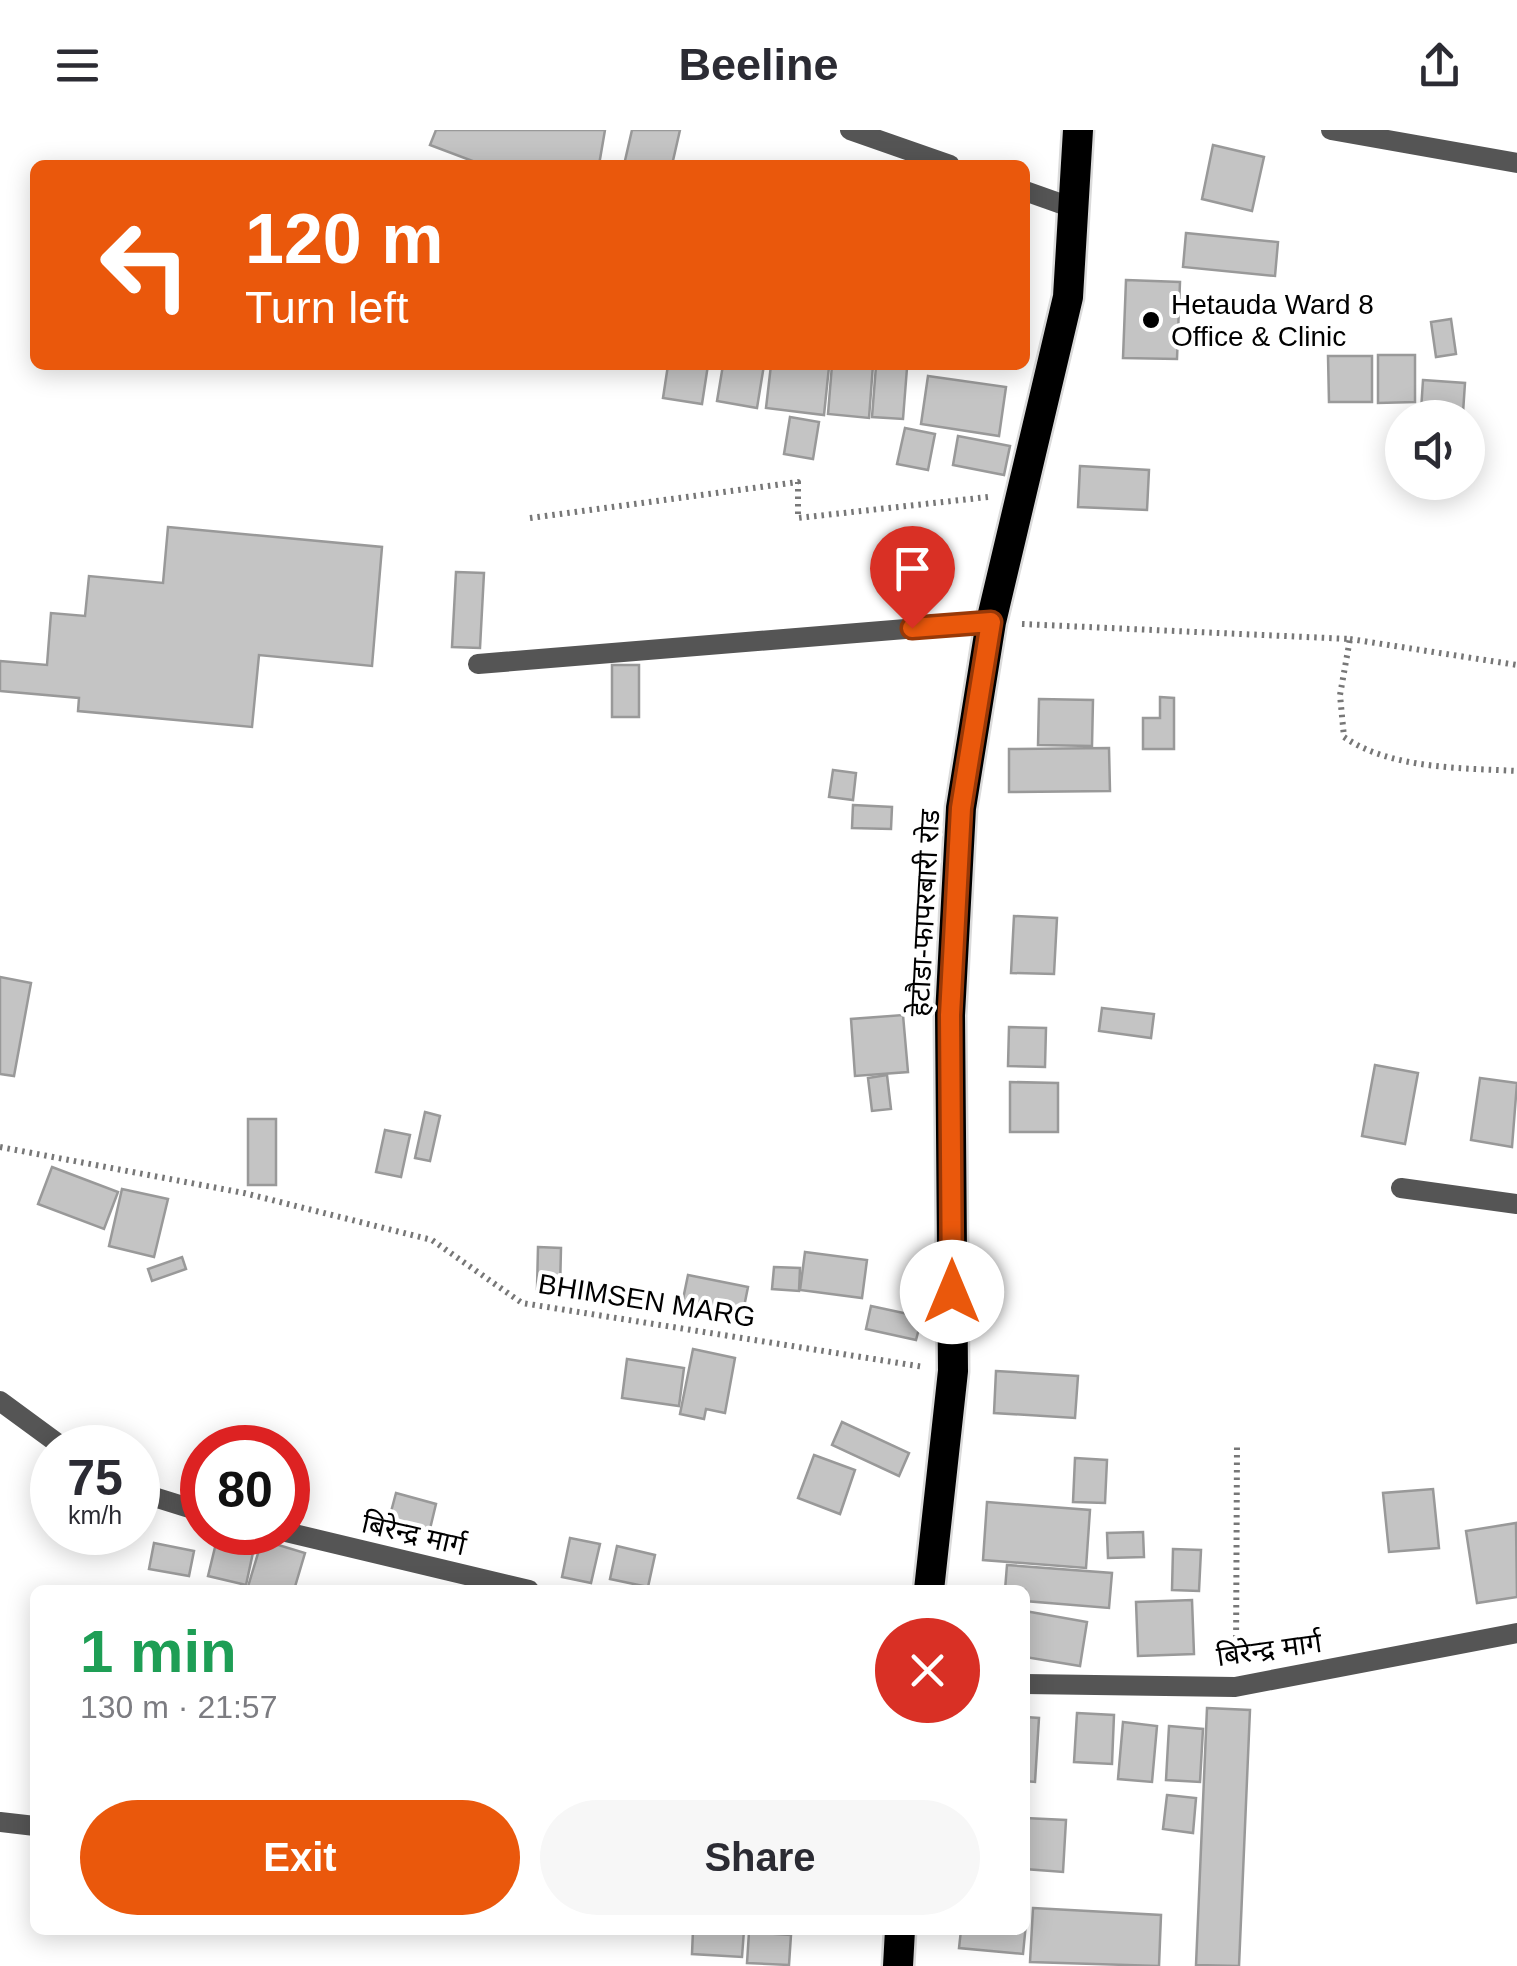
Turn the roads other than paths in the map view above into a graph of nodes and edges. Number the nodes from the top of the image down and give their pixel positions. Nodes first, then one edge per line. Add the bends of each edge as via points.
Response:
1 (850, 130) edge
2 (1078, 130) edge
3 (1331, 130) edge
4 (936, 160) edge
5 (1517, 163) edge
6 (1030, 193) edge
7 (1072, 208) junction
8 (991, 622) junction
9 (478, 664) dead end
10 (1401, 1188) dead end
11 (1517, 1204) edge
12 (0, 1402) edge
13 (32, 1425) edge
14 (310, 1538) edge
15 (508, 1585) edge
16 (930, 1585) edge
17 (1517, 1633) edge
18 (1030, 1684) edge
19 (0, 1822) edge
20 (30, 1825) edge
21 (900, 1935) edge
22 (898, 1966) edge

1 - 4 street
2 - 7 highway, हेटौडा-फापरबारी रोड
3 - 5 street
6 - 7 street
7 - 8 highway, हेटौडा-फापरबारी रोड via 1068,297
8 - 9 street
8 - 16 highway, हेटौडा-फापरबारी रोड via 961,808 950,1015 953,1371
10 - 11 street
12 - 13 street
14 - 15 street, बिरेन्द्र मार्ग
17 - 18 street, बिरेन्द्र मार्ग via 1236,1686
19 - 20 street
21 - 22 highway

